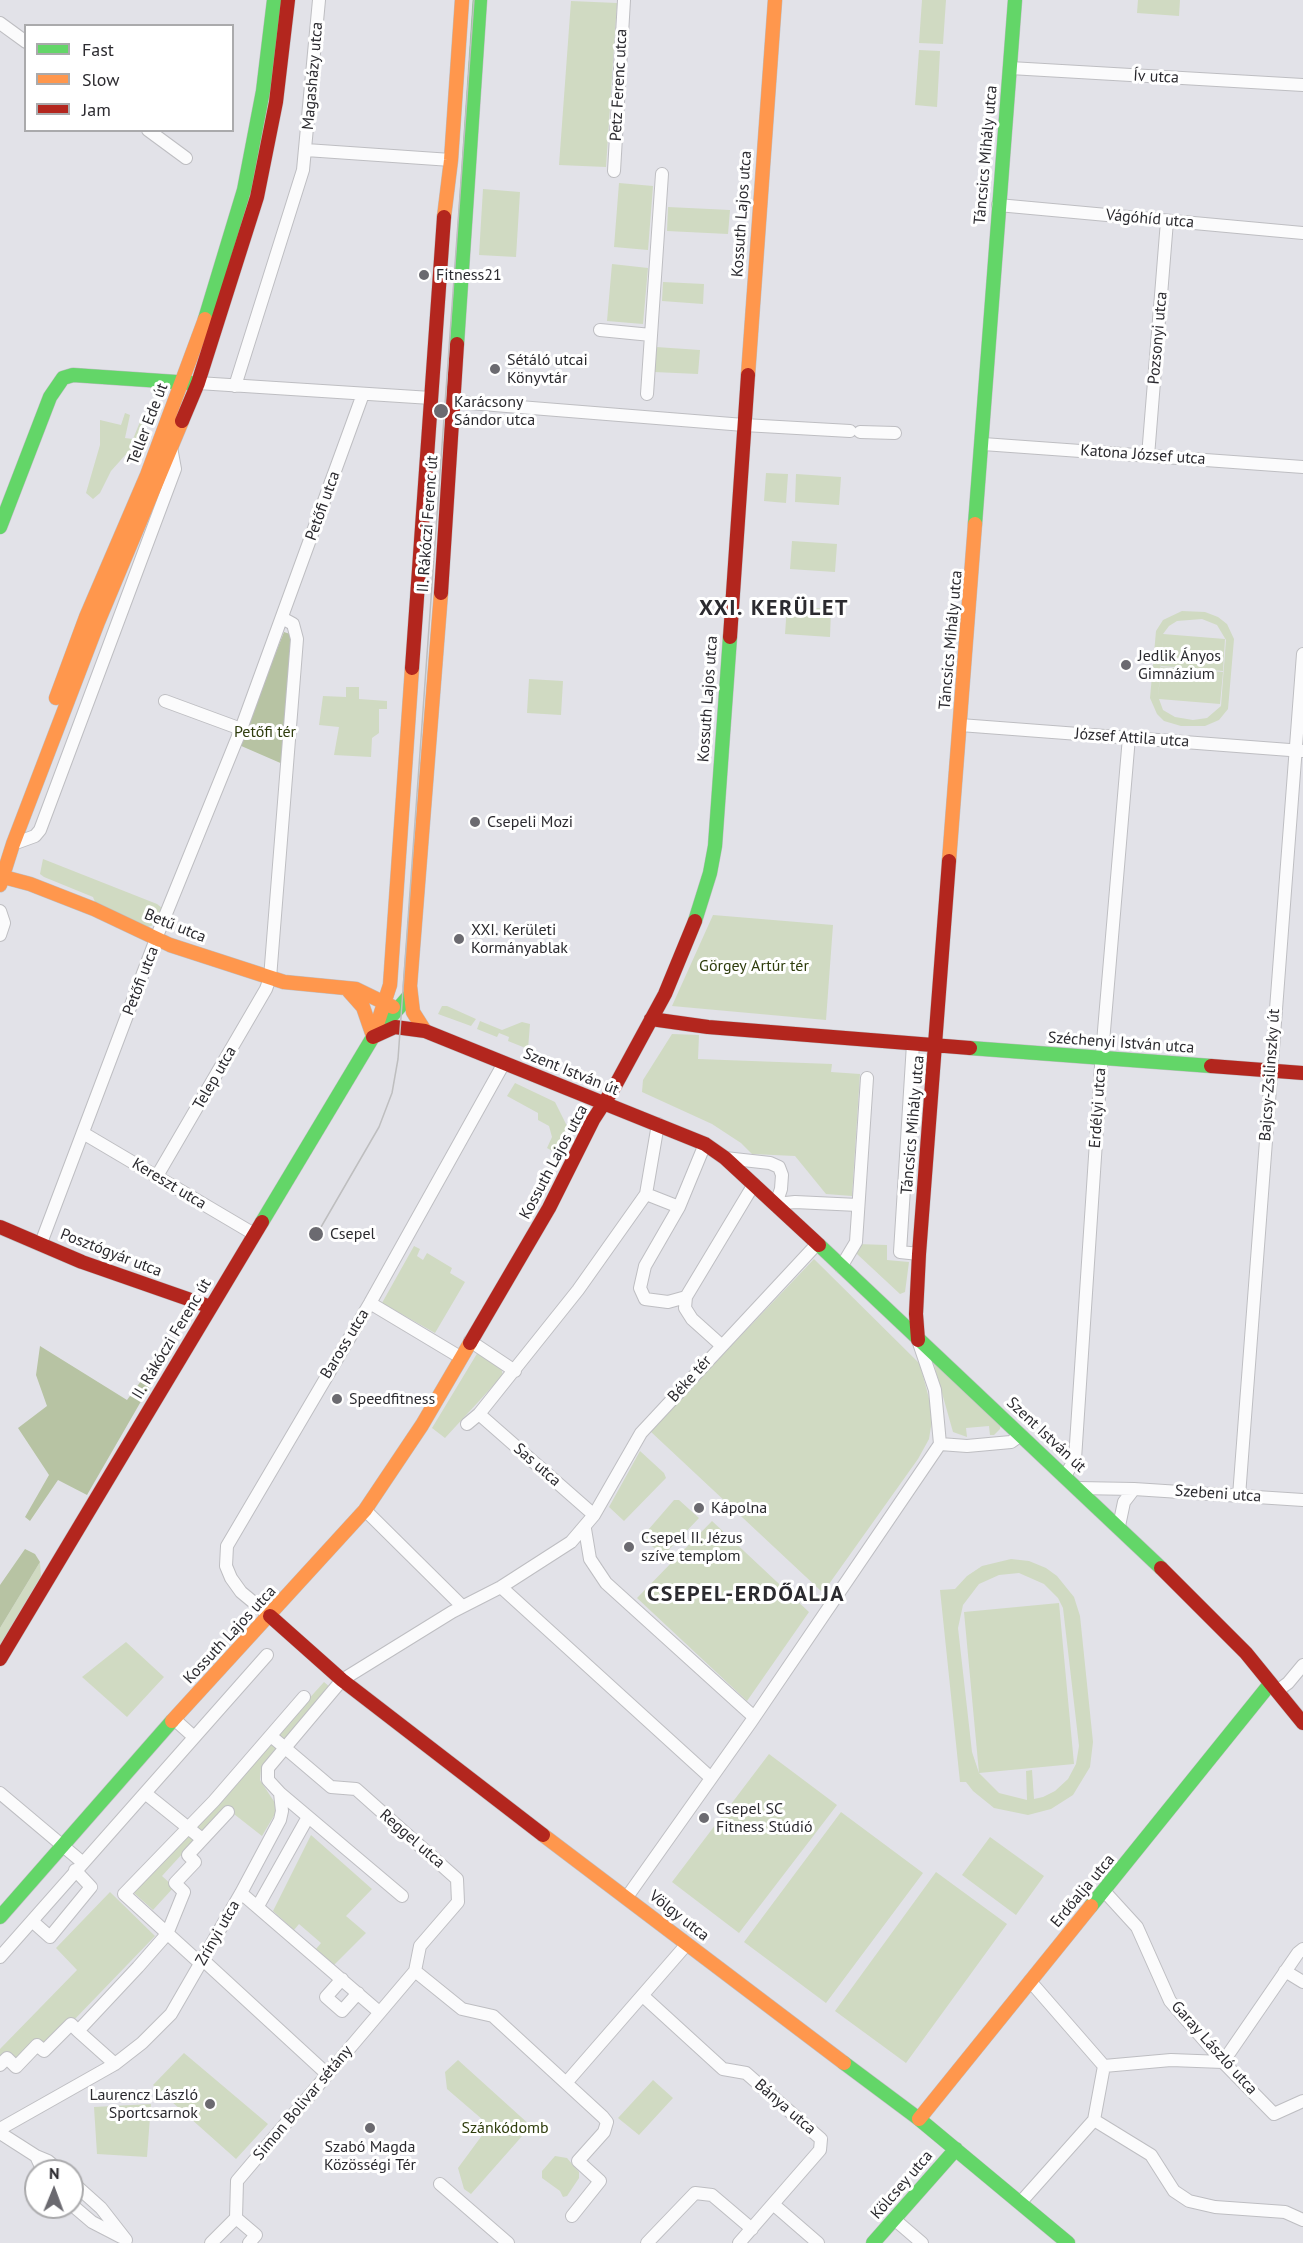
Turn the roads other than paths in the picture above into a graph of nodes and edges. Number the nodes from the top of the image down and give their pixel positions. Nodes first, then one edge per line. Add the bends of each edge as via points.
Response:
1 (274, 0) edge
2 (288, 0) edge
3 (319, 0) edge
4 (462, 0) edge
5 (480, 0) edge
6 (624, 0) edge
7 (775, 0) edge
8 (1015, 0) edge
9 (0, 23) edge
10 (24, 41) edge
11 (1010, 68) junction
12 (1303, 85) edge
13 (151, 132) edge
14 (306, 150) junction
15 (186, 158) dead end
16 (451, 160) junction
17 (614, 171) dead end
18 (662, 174) dead end
19 (998, 205) junction
20 (1167, 221) junction
21 (1303, 232) edge
22 (600, 330) dead end
23 (651, 335) junction
24 (182, 383) junction
25 (198, 383) junction
26 (235, 386) junction
27 (363, 394) junction
28 (647, 394) dead end
29 (431, 398) junction
30 (458, 402) dead end
31 (744, 426) junction
32 (896, 434) dead end
33 (982, 444) junction
34 (171, 447) junction
35 (1148, 456) junction
36 (1303, 467) edge
37 (0, 527) edge
38 (282, 618) junction
39 (1303, 654) edge
40 (165, 701) dead end
41 (960, 725) junction
42 (241, 729) junction
43 (1129, 737) junction
44 (1299, 750) edge
45 (6, 844) edge
46 (1, 879) edge
47 (0, 910) edge
48 (0, 935) edge
49 (156, 939) junction
50 (391, 969) junction
51 (270, 978) junction
52 (343, 987) junction
53 (364, 992) junction
54 (410, 995) junction
55 (390, 1006) junction
56 (651, 1019) junction
57 (425, 1031) junction
58 (373, 1037) junction
59 (913, 1044) junction
60 (936, 1046) junction
61 (1102, 1058) junction
62 (504, 1063) junction
63 (1270, 1071) junction
64 (1303, 1073) edge
65 (867, 1078) dead end
66 (604, 1104) junction
67 (658, 1124) junction
68 (83, 1133) junction
69 (705, 1144) junction
70 (725, 1158) junction
71 (158, 1176) junction
72 (754, 1184) junction
73 (646, 1194) junction
74 (776, 1204) junction
75 (858, 1205) junction
76 (679, 1207) junction
77 (0, 1227) edge
78 (254, 1234) junction
79 (41, 1244) junction
80 (816, 1244) junction
81 (919, 1254) junction
82 (840, 1267) junction
83 (918, 1283) junction
84 (686, 1298) junction
85 (875, 1301) junction
86 (369, 1303) junction
87 (211, 1307) junction
88 (918, 1340) junction
89 (470, 1341) junction
90 (721, 1345) junction
91 (460, 1357) junction
92 (514, 1371) junction
93 (479, 1414) junction
94 (1002, 1416) junction
95 (467, 1424) dead end
96 (1021, 1435) junction
97 (991, 1443) junction
98 (940, 1444) junction
99 (1065, 1476) junction
100 (1078, 1488) junction
101 (1134, 1488) junction
102 (1239, 1496) junction
103 (1303, 1500) edge
104 (365, 1510) junction
105 (594, 1515) junction
106 (1119, 1526) junction
107 (585, 1529) junction
108 (501, 1587) junction
109 (462, 1606) junction
110 (270, 1616) junction
111 (267, 1655) dead end
112 (0, 1659) edge
113 (1303, 1665) edge
114 (342, 1680) junction
115 (1274, 1687) junction
116 (304, 1697) dead end
117 (754, 1717) junction
118 (174, 1719) junction
119 (1303, 1723) edge
120 (271, 1736) junction
121 (194, 1737) junction
122 (285, 1748) junction
123 (711, 1778) junction
124 (0, 1792) edge
125 (145, 1793) junction
126 (280, 1793) junction
127 (228, 1812) dead end
128 (308, 1817) junction
129 (189, 1827) junction
130 (202, 1839) junction
131 (63, 1846) junction
132 (78, 1866) junction
133 (1105, 1892) junction
134 (241, 1893) junction
135 (402, 1896) dead end
136 (627, 1897) junction
137 (258, 1906) junction
138 (0, 1917) edge
139 (32, 1921) junction
140 (167, 1934) junction
141 (687, 1944) junction
142 (1303, 1949) edge
143 (0, 1957) edge
144 (202, 1962) junction
145 (415, 1971) junction
146 (1285, 1971) junction
147 (342, 1979) junction
148 (1030, 1981) junction
149 (1303, 1982) edge
150 (358, 1993) junction
151 (643, 1996) junction
152 (378, 2011) junction
153 (78, 2031) junction
154 (1222, 2062) junction
155 (115, 2064) junction
156 (0, 2065) edge
157 (1104, 2066) junction
158 (327, 2074) junction
159 (566, 2083) junction
160 (1303, 2101) edge
161 (920, 2119) junction
162 (1094, 2120) junction
163 (0, 2131) edge
164 (956, 2149) junction
165 (36, 2156) junction
166 (37, 2159) edge
167 (43, 2159) edge
168 (440, 2184) dead end
169 (84, 2193) edge
170 (1020, 2203) junction
171 (773, 2204) junction
172 (84, 2215) edge
173 (572, 2216) dead end
174 (236, 2218) junction
175 (894, 2219) junction
176 (1303, 2220) edge
177 (752, 2229) junction
178 (128, 2242) edge
179 (211, 2243) edge
180 (249, 2243) edge
181 (508, 2243) edge
182 (646, 2243) edge
183 (739, 2243) edge
184 (818, 2243) edge
185 (873, 2243) edge
186 (922, 2243) edge
187 (1068, 2243) edge

1 - 24 street, Teller Ede út via 263,91 244,190 214,294
2 - 25 street, Teller Ede út via 276,102 257,197
3 - 14 street, Magasházy utca
4 - 16 street, II. Rákóczi Ferenc út
5 - 54 street, II. Rákóczi Ferenc út
6 - 17 street, Petz Ferenc utca
7 - 31 street, Kossuth Lajos utca
8 - 11 street, Táncsics Mihály utca
9 - 10 street
11 - 12 street, Ív utca
11 - 19 street, Táncsics Mihály utca
13 - 15 street
14 - 16 street, Magasházy utca
14 - 26 street
16 - 29 street, II. Rákóczi Ferenc út
18 - 23 street
19 - 20 street, Vágóhíd utca
19 - 33 street, Táncsics Mihály utca
20 - 21 street, Vágóhíd utca
20 - 35 street, Pozsonyi utca
22 - 23 street
23 - 28 street
24 - 25 street
24 - 37 street via 73,375 63,378 57,384
24 - 45 street, Teller Ede út via 86,617
25 - 26 street
25 - 34 street, Teller Ede út
26 - 27 street
27 - 29 street
27 - 38 street, Petőfi utca
29 - 50 street, II. Rákóczi Ferenc út
30 - 31 street
31 - 32 street
31 - 56 street, Kossuth Lajos utca via 715,846 691,933
33 - 35 street, Katona József utca
33 - 41 street, Táncsics Mihály utca
34 - 45 street, Teller Ede út
34 - 45 street, Teller Ede út via 175,470 40,830 35,836
35 - 36 street, Katona József utca
38 - 42 street, Petőfi utca
38 - 51 street via 293,624 297,639
39 - 44 street, Bajcsy-Zsilinszky út
40 - 42 street
41 - 43 street, József Attila utca
41 - 60 street, Táncsics Mihály utca
42 - 49 street, Petőfi utca
43 - 44 street, József Attila utca
43 - 61 street, Erdélyi utca
44 - 63 street, Bajcsy-Zsilinszky út
45 - 46 street, Teller Ede út
46 - 49 street, Betű utca via 94,909
47 - 48 street via 4,923
49 - 51 street, Betű utca
49 - 68 street, Petőfi utca
50 - 53 street via 380,986
50 - 55 street, II. Rákóczi Ferenc út
51 - 52 street, Betű utca
51 - 71 street, Telep utca
52 - 53 street, Betű utca
52 - 58 street via 360,1001
53 - 55 street, Betű utca
54 - 55 street, II. Rákóczi Ferenc út
54 - 57 street via 413,1012
55 - 57 street, Szent István út
55 - 58 street, II. Rákóczi Ferenc út
56 - 59 street
56 - 66 street, Kossuth Lajos utca
57 - 58 street, Szent István út via 394,1027
57 - 62 street, Szent István út
58 - 78 street, II. Rákóczi Ferenc út
59 - 60 street
59 - 81 street via 900,1252
60 - 61 street, Széchenyi István utca
60 - 81 street, Táncsics Mihály utca
61 - 63 street, Széchenyi István utca
61 - 99 street, Erdélyi utca via 1075,1459
62 - 66 street, Szent István út
62 - 86 street, Baross utca
63 - 64 street, Széchenyi István utca
63 - 102 street, Bajcsy-Zsilinszky út
65 - 75 street
66 - 67 street, Szent István út
66 - 89 street, Kossuth Lajos utca via 549,1208
67 - 69 street, Szent István út
67 - 73 street
68 - 71 street, Kereszt utca
68 - 79 street, Petőfi utca
69 - 70 street, Szent István út
69 - 76 street
70 - 72 street, Szent István út
70 - 74 street via 779,1167 781,1189
71 - 78 street, Kereszt utca
72 - 74 street, Szent István út
72 - 84 street
73 - 76 street
73 - 92 street
74 - 75 street
74 - 80 street, Szent István út
75 - 82 street via 856,1242
76 - 84 street via 645,1266 640,1291 652,1301
77 - 79 street, Posztógyár utca
78 - 87 street, II. Rákóczi Ferenc út
79 - 87 street, Posztógyár utca
80 - 82 street, Szent István út
80 - 90 street, Béke tér
81 - 83 street, Táncsics Mihály utca
82 - 85 street, Szent István út
83 - 85 street via 910,1299 901,1306
83 - 88 street, Táncsics Mihály utca
84 - 90 street via 685,1308 692,1319
85 - 88 street, Szent István út
86 - 91 street
86 - 110 street, Baross utca via 226,1546 226,1566 241,1592
87 - 112 street, II. Rákóczi Ferenc út
88 - 94 street, Szent István út
88 - 98 street via 935,1390
89 - 91 street, Kossuth Lajos utca
89 - 92 street
90 - 105 street, Béke tér via 641,1433
91 - 104 street, Kossuth Lajos utca via 422,1425
92 - 93 street
93 - 95 street
93 - 105 street, Sas utca
94 - 96 street, Szent István út
94 - 97 street via 1005,1425
96 - 97 street via 1011,1442
96 - 99 street, Szent István út
97 - 98 street
98 - 117 street
99 - 100 street, Szent István út
100 - 101 street, Szebeni utca
100 - 106 street, Szent István út
101 - 102 street, Szebeni utca
101 - 106 street via 1124,1502
102 - 103 street, Szebeni utca
104 - 109 street
104 - 110 street, Kossuth Lajos utca
105 - 107 street, Béke tér
106 - 115 street, Szent István út via 1246,1653
107 - 108 street, Béke tér via 562,1549
107 - 117 street via 590,1559 606,1583
108 - 109 street, Béke tér
108 - 123 street
109 - 114 street, Béke tér
110 - 114 street, Völgy utca
110 - 118 street, Kossuth Lajos utca
111 - 121 street
113 - 115 street via 1288,1683
114 - 122 street, Zrínyi utca
114 - 136 street, Völgy utca
115 - 119 street, Szent István út
115 - 133 street, Erdőalja utca
116 - 120 street
117 - 123 street
118 - 121 street
118 - 131 street, Kossuth Lajos utca
120 - 122 street, Reggel utca
120 - 129 street
121 - 125 street
122 - 126 street, Zrínyi utca via 267,1772 269,1782
122 - 145 street, Reggel utca via 331,1787 356,1789 457,1879 458,1902 420,1946
123 - 136 street
124 - 131 street
125 - 129 street
125 - 132 street
126 - 128 street
126 - 134 street, Zrínyi utca via 280,1820
127 - 130 street
128 - 135 street
128 - 137 street
129 - 130 street
129 - 140 street via 124,1894
130 - 140 street via 188,1855 195,1862 176,1883 184,1892
131 - 132 street
131 - 138 street, Kossuth Lajos utca
132 - 139 street
132 - 139 street via 92,1887 51,1937
133 - 148 street, Erdőalja utca
133 - 154 street, Garay László utca via 1137,1926 1170,2001
134 - 137 street
134 - 144 street, Zrínyi utca
136 - 141 street, Völgy utca
137 - 147 street
139 - 143 street
140 - 144 street
140 - 153 street
141 - 151 street
141 - 161 street, Völgy utca
142 - 146 street
144 - 155 street, Zrínyi utca via 171,2014
144 - 158 street
145 - 152 street, Simon Bolivar sétány
145 - 159 street via 462,2009 493,2016
146 - 149 street
146 - 154 street
147 - 150 street
147 - 150 street via 326,1996 342,2011
148 - 157 street
148 - 161 street, Erdőalja utca
150 - 152 street
151 - 159 street
151 - 171 street, Bánya utca via 723,2069 746,2073 821,2139 820,2150
152 - 158 street, Simon Bolivar sétány
153 - 155 street
153 - 156 street via 71,2024 44,2052 37,2045 16,2067 7,2058
154 - 157 street via 1171,2060
154 - 160 street, Garay László utca via 1274,2114
155 - 163 street, Zrínyi utca
157 - 162 street
158 - 174 street, Simon Bolivar sétány via 237,2181
159 - 173 street via 607,2122 604,2132 578,2161 600,2181
161 - 164 street, Völgy utca
162 - 170 street
162 - 176 street via 1151,2155 1174,2191 1189,2201 1215,2207 1285,2212
163 - 165 street
164 - 170 street, Völgy utca
164 - 175 street, Kölcsey utca
165 - 166 street
165 - 167 street
168 - 181 street
169 - 178 street
170 - 187 street, Völgy utca
171 - 177 street, Bánya utca
171 - 184 street
172 - 178 street
174 - 179 street
174 - 180 street via 256,2235
175 - 185 street, Kölcsey utca
175 - 186 street
177 - 182 street via 712,2195 694,2193
177 - 183 street, Bánya utca

